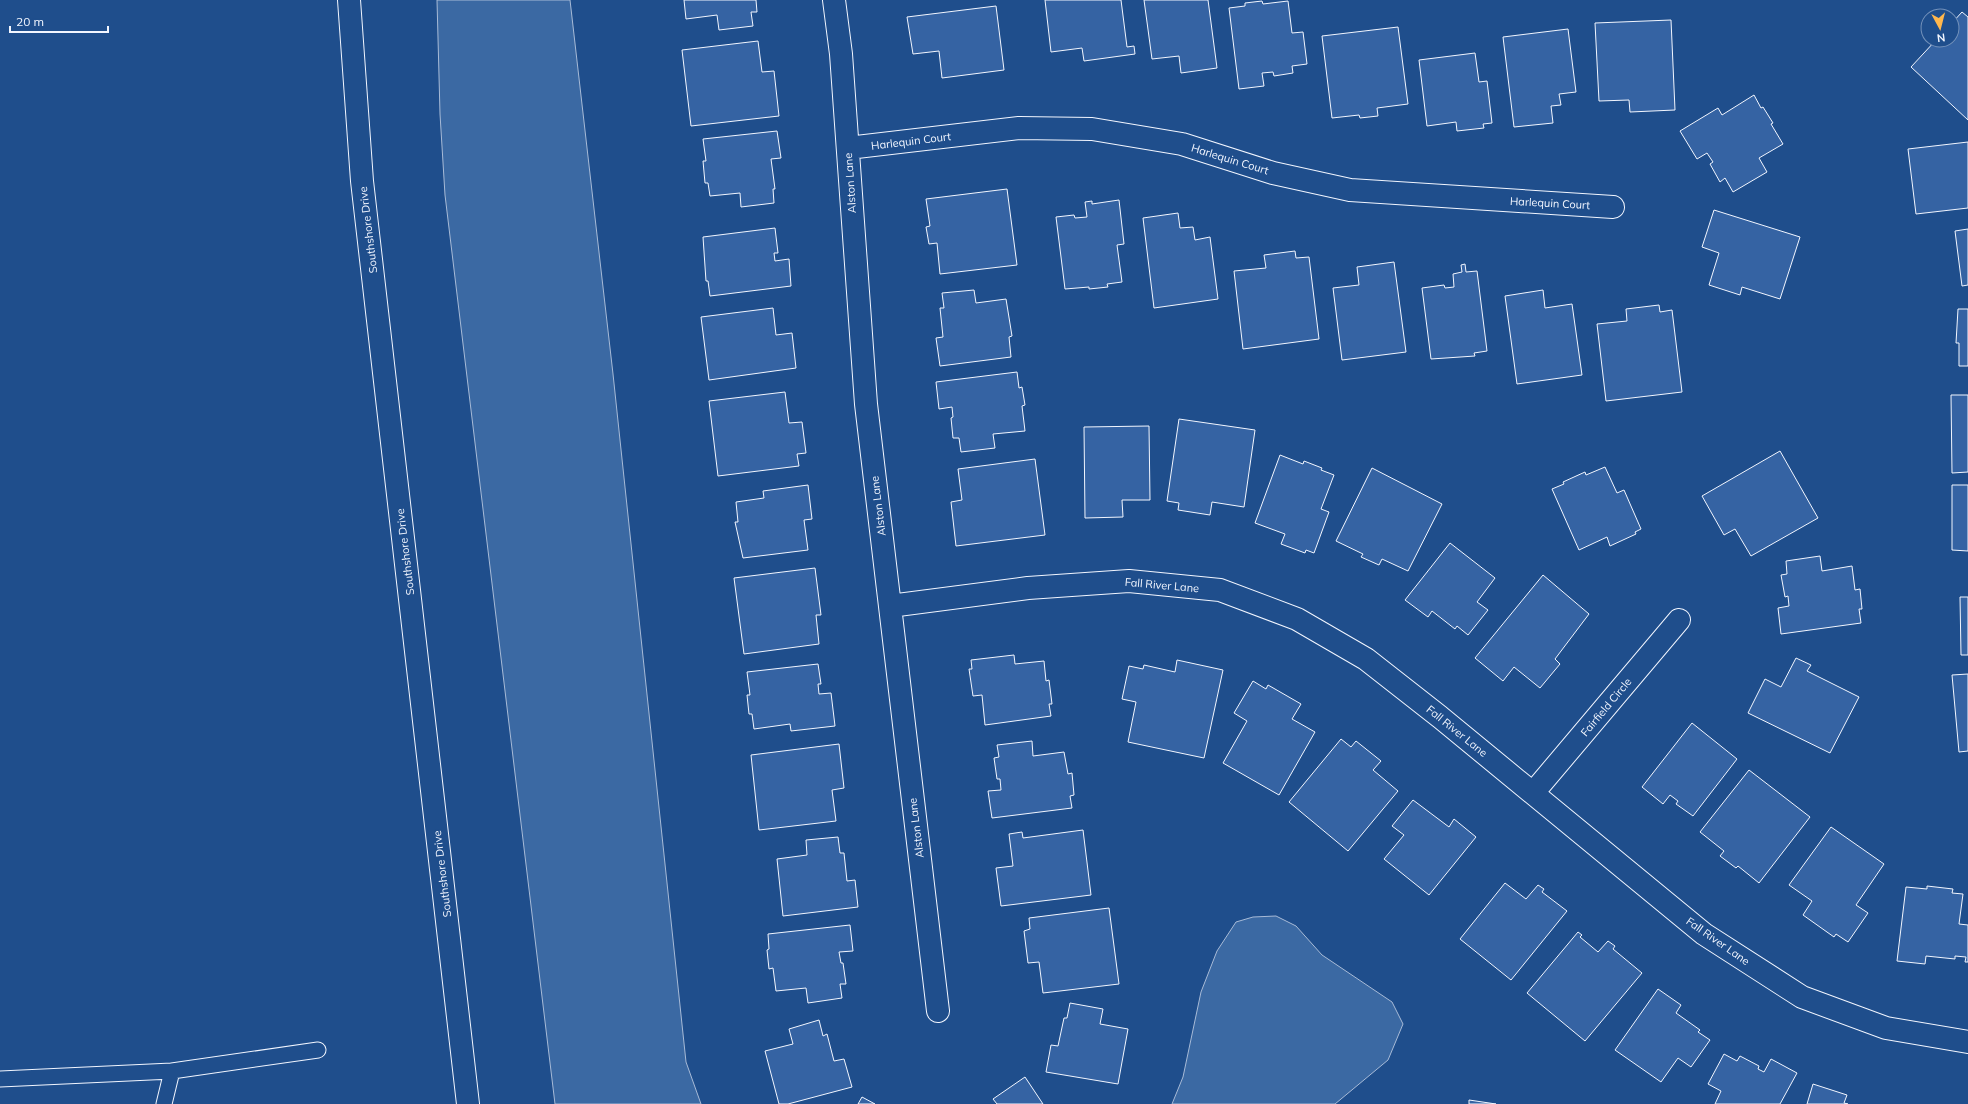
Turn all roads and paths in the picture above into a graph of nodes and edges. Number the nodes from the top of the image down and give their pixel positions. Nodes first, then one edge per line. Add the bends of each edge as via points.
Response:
1 (349, 0) edge
2 (834, 0) edge
3 (848, 148) junction
4 (1613, 207) dead end
5 (890, 606) junction
6 (1679, 620) dead end
7 (1533, 793) junction
8 (938, 1011) dead end
9 (1968, 1042) edge
10 (318, 1050) dead end
11 (172, 1071) junction
12 (0, 1079) edge
13 (164, 1104) edge
14 (468, 1104) edge

1 - 14 street, Southshore Drive via 362,181
2 - 3 street, Alston Lane
3 - 4 street, Harlequin Court via 1018,128 1092,129 1182,144 1273,172 1350,190
3 - 5 street, Alston Lane via 866,404
5 - 7 street, Fall River Lane via 1028,588 1129,581 1220,590 1297,619 1366,659
5 - 8 street, Alston Lane
6 - 7 street, Fairfield Circle
7 - 9 street, Fall River Lane via 1704,934 1802,996 1886,1028
10 - 11 lane
11 - 12 lane
11 - 13 lane

